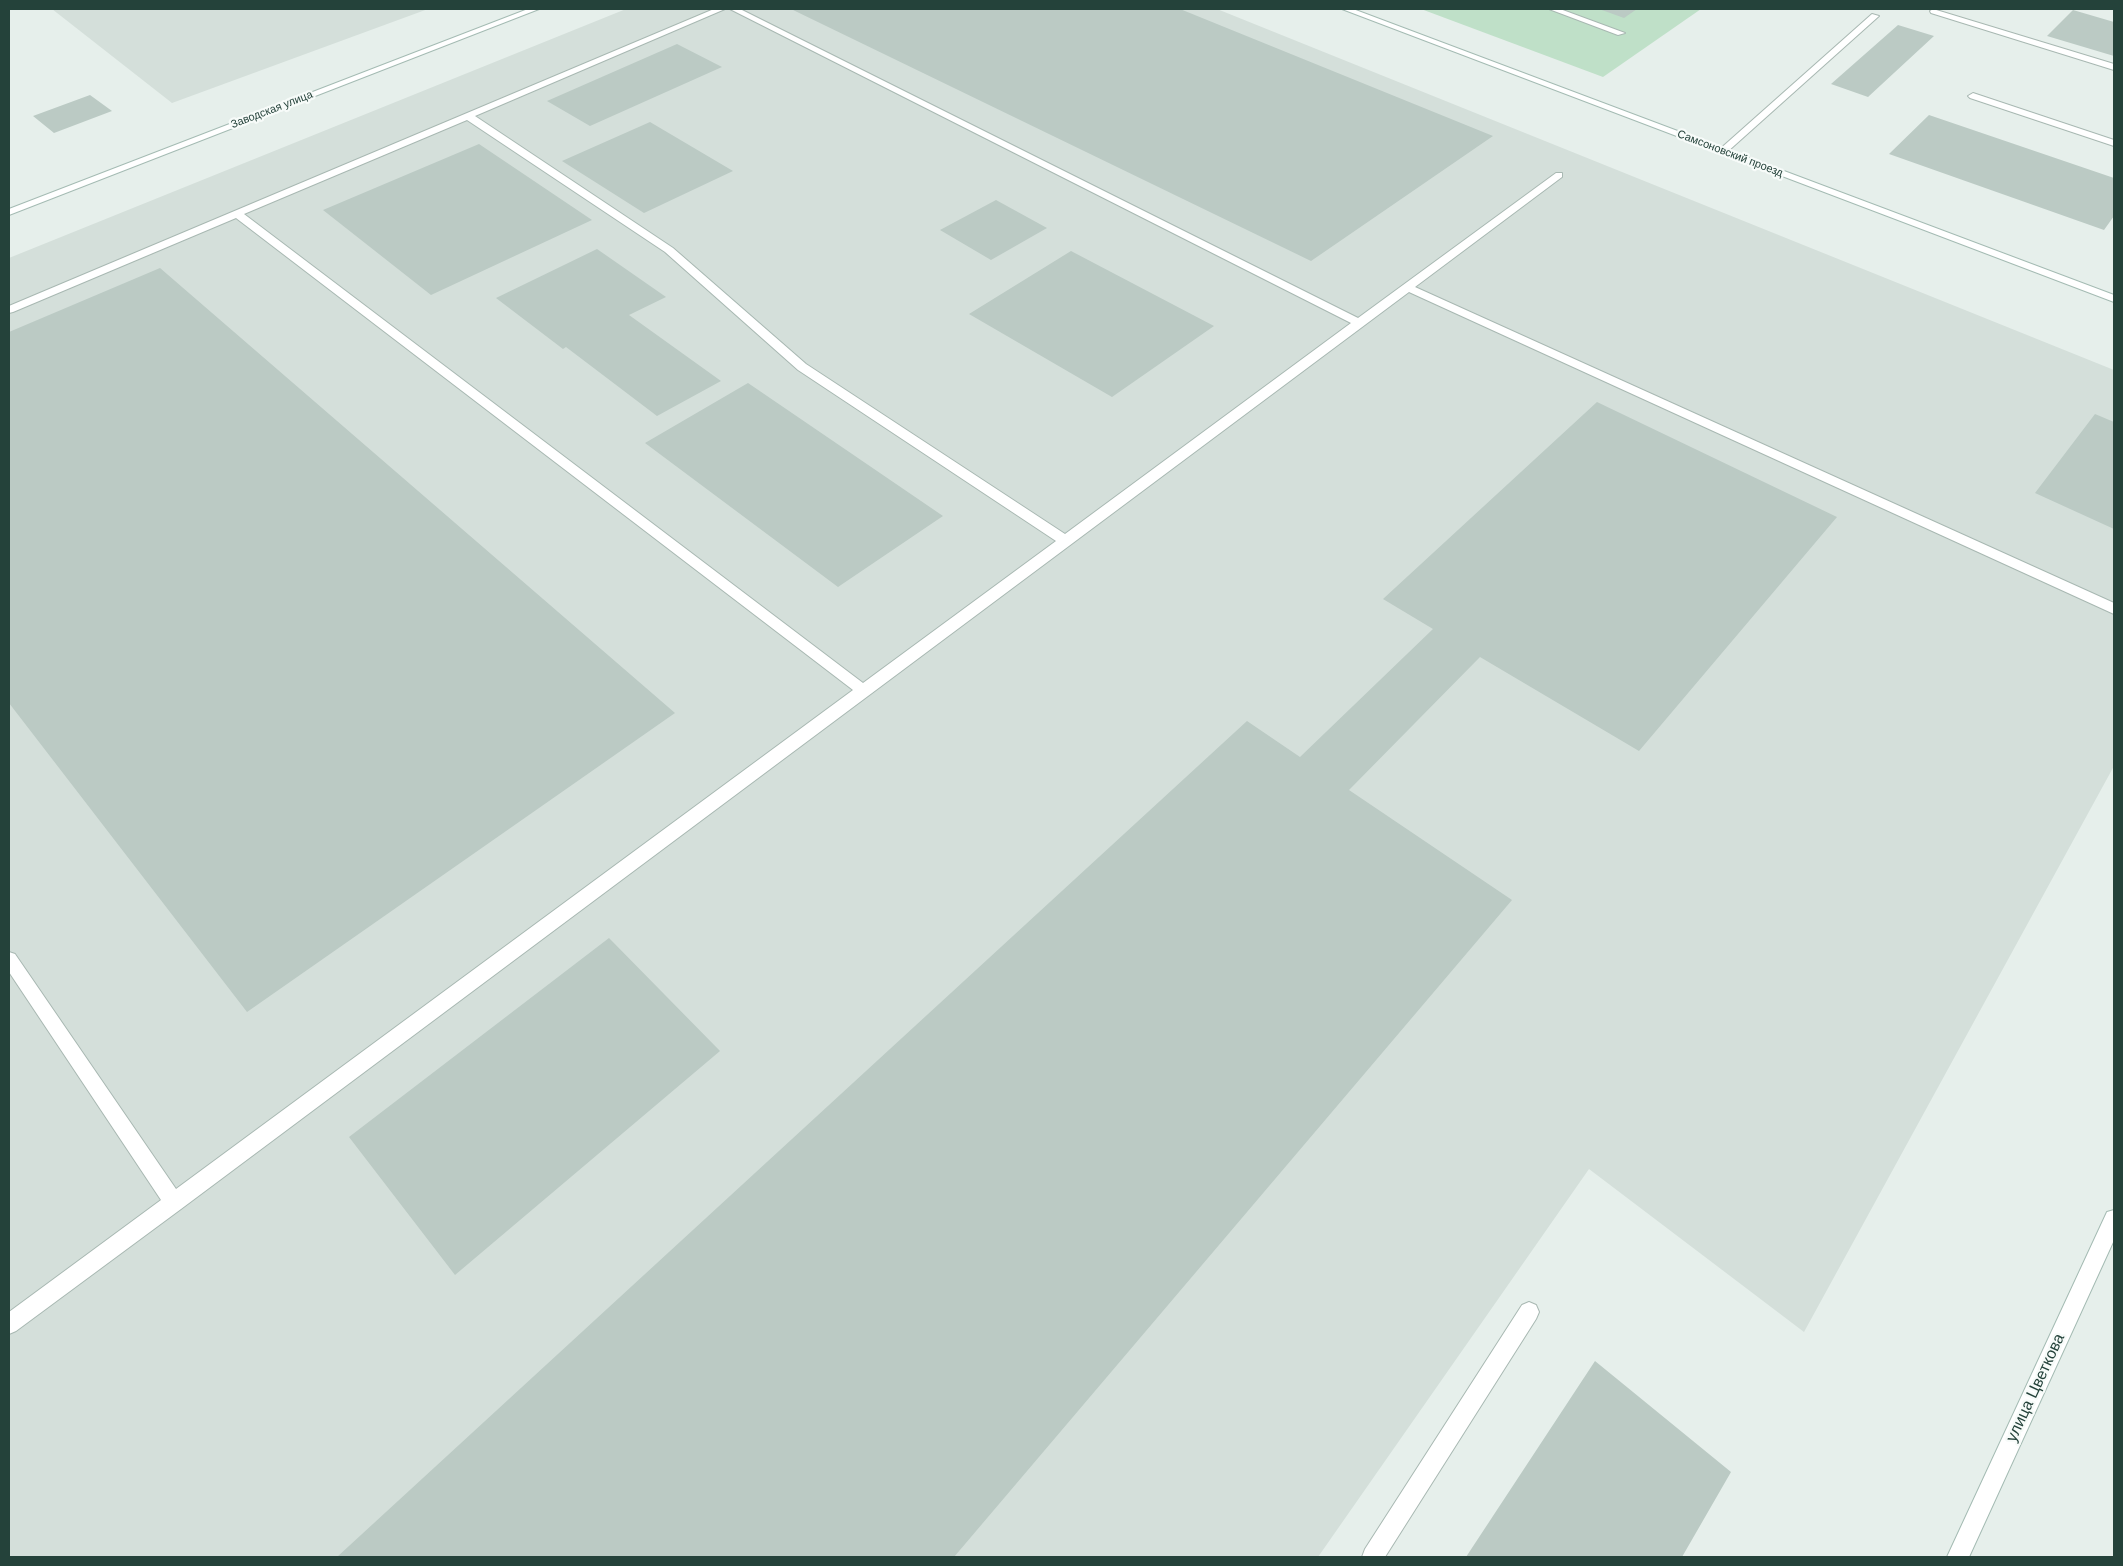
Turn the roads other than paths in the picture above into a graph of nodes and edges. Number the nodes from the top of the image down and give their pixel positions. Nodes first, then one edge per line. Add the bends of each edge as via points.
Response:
1 (536, 9) edge
2 (722, 9) edge
3 (734, 9) edge
4 (1346, 9) edge
5 (1553, 9) edge
6 (1934, 11) dead end
7 (1875, 16) dead end
8 (1621, 33) dead end
9 (2114, 67) edge
10 (1973, 96) dead end
11 (468, 116) junction
12 (2114, 142) edge
13 (1723, 151) junction
14 (1559, 175) dead end
15 (9, 212) edge
16 (237, 214) junction
17 (1407, 287) junction
18 (2114, 298) edge
19 (9, 310) edge
20 (1359, 323) junction
21 (1065, 540) junction
22 (2114, 609) edge
23 (863, 690) junction
24 (9, 958) edge
25 (174, 1202) junction
26 (2114, 1219) edge
27 (1529, 1312) dead end
28 (9, 1324) edge
29 (1373, 1557) edge
30 (1958, 1557) edge

1 - 15 street, Заводская улица
2 - 11 street
3 - 20 street
4 - 13 street, Самсоновский проезд
5 - 8 street
6 - 9 street
7 - 13 street
10 - 12 street
11 - 16 street
11 - 21 street via 669,250 802,367
13 - 18 street, Самсоновский проезд
14 - 17 street
16 - 19 street
16 - 23 street
17 - 20 street
17 - 22 street
20 - 21 street
21 - 23 street
23 - 25 street
24 - 25 street
25 - 28 street
26 - 30 street, улица Цветкова
27 - 29 street

